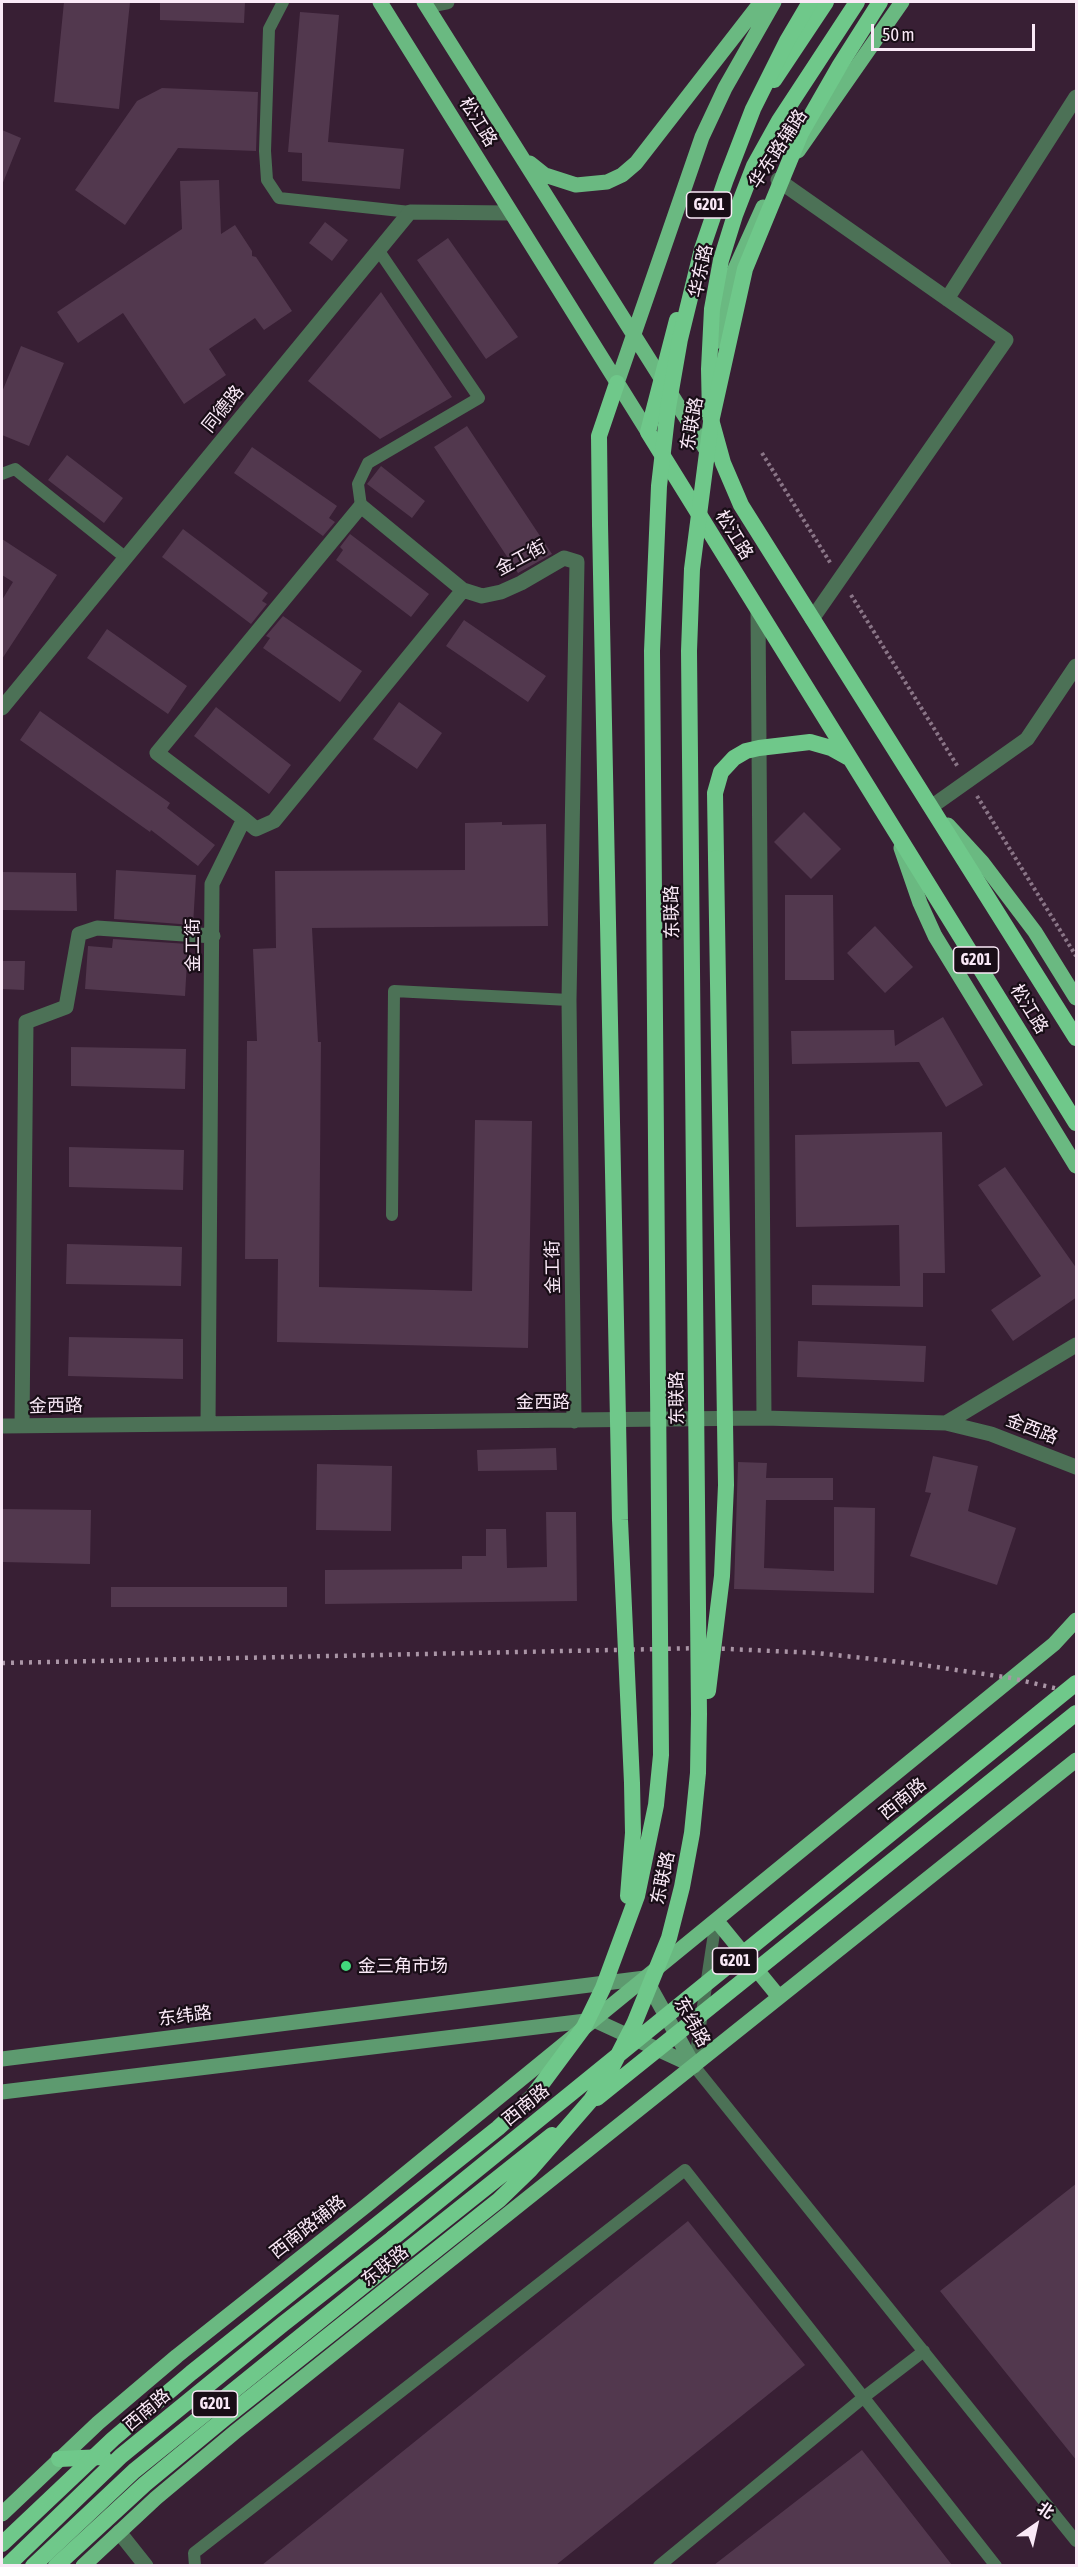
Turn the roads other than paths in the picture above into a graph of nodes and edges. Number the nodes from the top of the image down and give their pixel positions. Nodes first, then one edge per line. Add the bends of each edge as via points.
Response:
1 (283, 2) edge
2 (380, 2) edge
3 (447, 2) edge
4 (761, 2) edge
5 (774, 2) edge
6 (810, 2) edge
7 (826, 2) edge
8 (857, 2) edge
9 (880, 2) edge
10 (902, 2) edge
11 (426, 4) edge
12 (1077, 97) edge
13 (520, 152) junction
14 (778, 180) junction
15 (410, 212) junction
16 (512, 213) junction
17 (379, 251) junction
18 (947, 299) junction
19 (634, 334) junction
20 (709, 369) junction
21 (662, 379) junction
22 (617, 383) junction
23 (648, 432) junction
24 (2, 474) edge
25 (741, 505) junction
26 (361, 506) junction
27 (126, 558) junction
28 (463, 590) junction
29 (758, 610) junction
30 (812, 619) junction
31 (1077, 666) edge
32 (2, 708) edge
33 (759, 748) junction
34 (850, 759) junction
35 (931, 807) junction
36 (244, 819) junction
37 (896, 831) junction
38 (213, 936) junction
39 (1077, 998) edge
40 (569, 1000) junction
41 (1077, 1038) edge
42 (1077, 1123) edge
43 (1077, 1166) edge
44 (392, 1215) dead end
45 (1077, 1345) edge
46 (764, 1418) junction
47 (574, 1421) junction
48 (946, 1423) junction
49 (208, 1424) junction
50 (2, 1426) edge
51 (22, 1426) junction
52 (1077, 1467) edge
53 (1077, 1620) edge
54 (1077, 1683) edge
55 (1077, 1713) edge
56 (1077, 1760) edge
57 (698, 1773) junction
58 (716, 1920) junction
59 (622, 1941) junction
60 (645, 1978) junction
61 (779, 1997) junction
62 (594, 2020) junction
63 (2, 2059) edge
64 (694, 2066) junction
65 (2, 2092) edge
66 (924, 2351) junction
67 (864, 2397) junction
68 (121, 2457) junction
69 (59, 2459) junction
70 (2, 2514) edge
71 (119, 2532) junction
72 (1077, 2541) edge
73 (2, 2544) edge
74 (7, 2565) edge
75 (33, 2565) edge
76 (56, 2565) edge
77 (83, 2565) edge
78 (146, 2565) edge
79 (195, 2565) edge
80 (658, 2565) edge
81 (996, 2565) edge

1 - 15 lane via 269,29 267,180 279,198
2 - 16 main road, 松江路
3 - 11 street
4 - 13 main road via 636,163 622,175 592,186 560,182 545,175
5 - 19 main road via 702,137
6 - 59 highway, 东联路, bridge via 753,109 702,249 680,339 659,486 652,663 661,1755 647,1854
7 - 21 highway, 华东路 / G201 via 757,105 732,152 696,248
8 - 20 highway, 华东路 / G201 via 754,166 721,260
9 - 57 highway, 东联路, bridge via 801,133 745,269 711,422 692,569 689,651
10 - 14 main road, 华东路辅路
11 - 13 main road, 松江路
12 - 18 street
13 - 19 main road, 松江路
14 - 18 street
14 - 20 main road, 华东路辅路 via 734,271
15 - 16 street
15 - 17 street, 同德路
16 - 22 main road, 松江路
17 - 26 lane via 479,398 368,463 358,484
17 - 27 street, 同德路
18 - 30 street via 1006,340
19 - 21 main road, 松江路
19 - 22 main road
20 - 25 highway, 华东路 / G201 via 710,416 723,463
21 - 23 highway, 华东路 / G201
21 - 25 main road, 松江路
22 - 23 main road, 松江路
22 - 59 highway, bridge via 599,436 620,1520 633,1823
23 - 29 highway, 松江路 / G201
24 - 27 lane via 15,469
25 - 30 highway, 松江路 / G201
26 - 28 street
26 - 36 street via 157,753
27 - 32 street, 同德路
28 - 36 street via 274,821 256,829
28 - 40 street, 金工街 via 482,596 501,592 564,558 577,562
29 - 33 street
29 - 34 highway, 松江路 / G201
30 - 35 highway, 松江路 / G201
31 - 35 street via 1027,739
33 - 34 highway via 810,742
33 - 46 street
33 - 57 highway, bridge via 734,758 721,772 715,793 725,1519 722,1576
34 - 37 highway, 松江路 / G201
35 - 39 main road via 1007,894
35 - 41 highway, 松江路
36 - 38 street, 金工街 via 212,884
37 - 42 highway, 松江路 / G201
37 - 43 main road via 935,936
38 - 49 street, 金工街
38 - 51 street via 97,928 79,934 66,1007 26,1022
40 - 44 lane via 394,991
40 - 47 street, 金工街
45 - 48 street
46 - 47 street, 金西路
46 - 48 street, 金西路
47 - 49 street, 金西路
48 - 52 street, 金西路 via 991,1434
49 - 51 street, 金西路
50 - 51 street, 金西路
53 - 58 main road, 西南路 via 1054,1644
54 - 68 highway, 西南路 / G201, bridge
55 - 75 highway, G201, bridge via 134,2471
56 - 61 main road
57 - 76 highway, 东联路, bridge via 692,1833 669,1938 634,2024 591,2100 499,2199 145,2484
58 - 60 main road, 西南路
58 - 61 main road
58 - 64 lane
59 - 73 highway, 东联路, bridge via 584,2027 532,2097 489,2136 113,2439
60 - 62 main road, 西南路辅路
60 - 63 main road, 东纬路
60 - 64 main road, 东纬路
61 - 64 main road
62 - 64 main road, 东纬路
62 - 65 main road
62 - 69 main road, 西南路辅路 via 177,2356
64 - 66 lane
64 - 71 main road via 235,2432
66 - 67 lane
66 - 72 lane
67 - 79 lane via 685,2170 194,2553
67 - 80 lane
67 - 81 lane
68 - 69 highway
68 - 74 highway, 西南路 / G201
69 - 70 main road, 西南路辅路
71 - 77 main road
71 - 78 street

